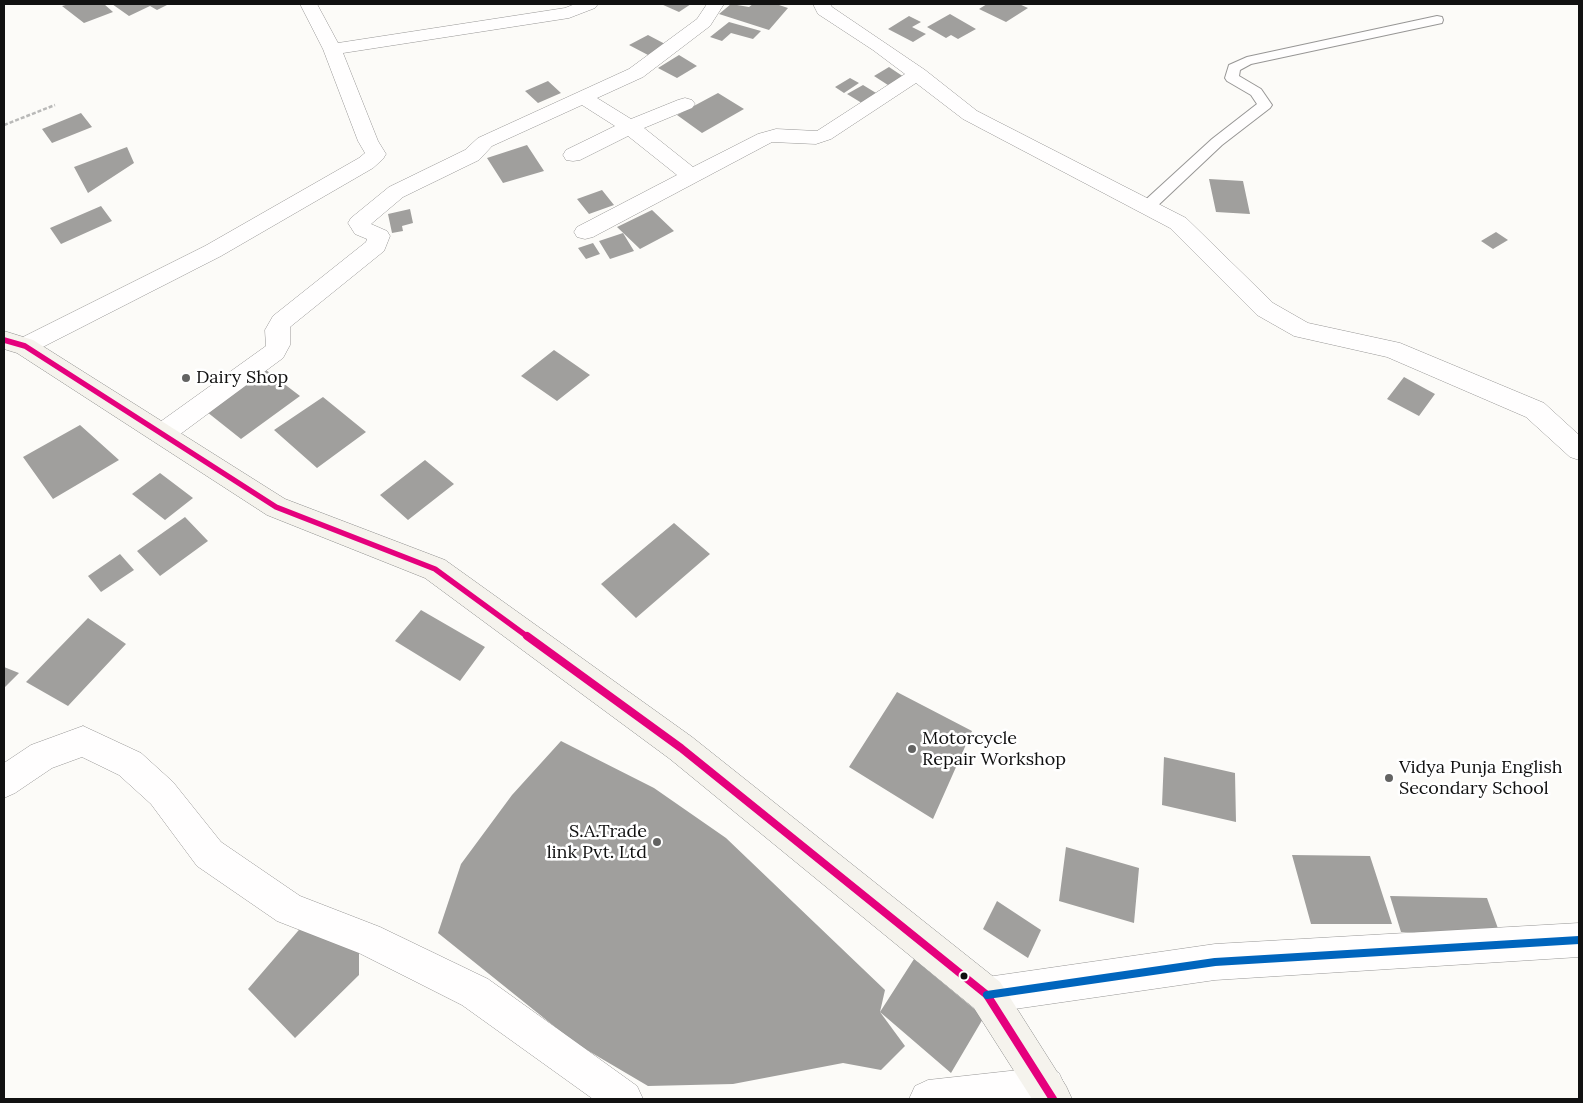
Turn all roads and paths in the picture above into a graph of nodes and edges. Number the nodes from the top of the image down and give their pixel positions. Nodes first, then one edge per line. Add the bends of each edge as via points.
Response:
1 (309, 4) edge
2 (589, 4) edge
3 (715, 4) edge
4 (822, 4) edge
5 (1437, 20) dead end
6 (332, 49) junction
7 (918, 74) junction
8 (582, 97) junction
9 (685, 104) dead end
10 (55, 105) dead end
11 (4, 125) edge
12 (630, 127) junction
13 (572, 155) dead end
14 (692, 176) junction
15 (1147, 207) junction
16 (585, 232) dead end
17 (14, 343) edge
18 (162, 434) junction
19 (1579, 450) edge
20 (4, 782) edge
21 (1579, 940) edge
22 (987, 995) junction
23 (1049, 1093) edge
24 (624, 1099) edge
25 (928, 1099) edge

1 - 6 street
2 - 6 street via 568,12
3 - 8 street via 704,22 636,73
4 - 7 street via 824,10
5 - 15 lane via 1247,61 1234,68 1232,78 1256,92 1265,105 1217,142
6 - 17 street via 376,154 366,163 213,251
7 - 14 street via 816,138 776,134
7 - 15 street via 970,115
8 - 12 street
8 - 18 street via 485,142 472,155 396,192 374,209 359,223 363,229 379,236 376,246 281,322 275,352
9 - 12 street
10 - 11 path
12 - 13 street
12 - 14 street
14 - 16 street
15 - 19 street via 1178,223 1265,308 1302,330 1392,348 1526,406 1535,410
17 - 18 main road
18 - 22 main road via 276,507 435,569 682,748
20 - 24 street via 42,756 83,741 130,764 162,793 209,854 289,909 368,939 475,992
21 - 22 street via 1215,962
22 - 23 main road
23 - 25 street

